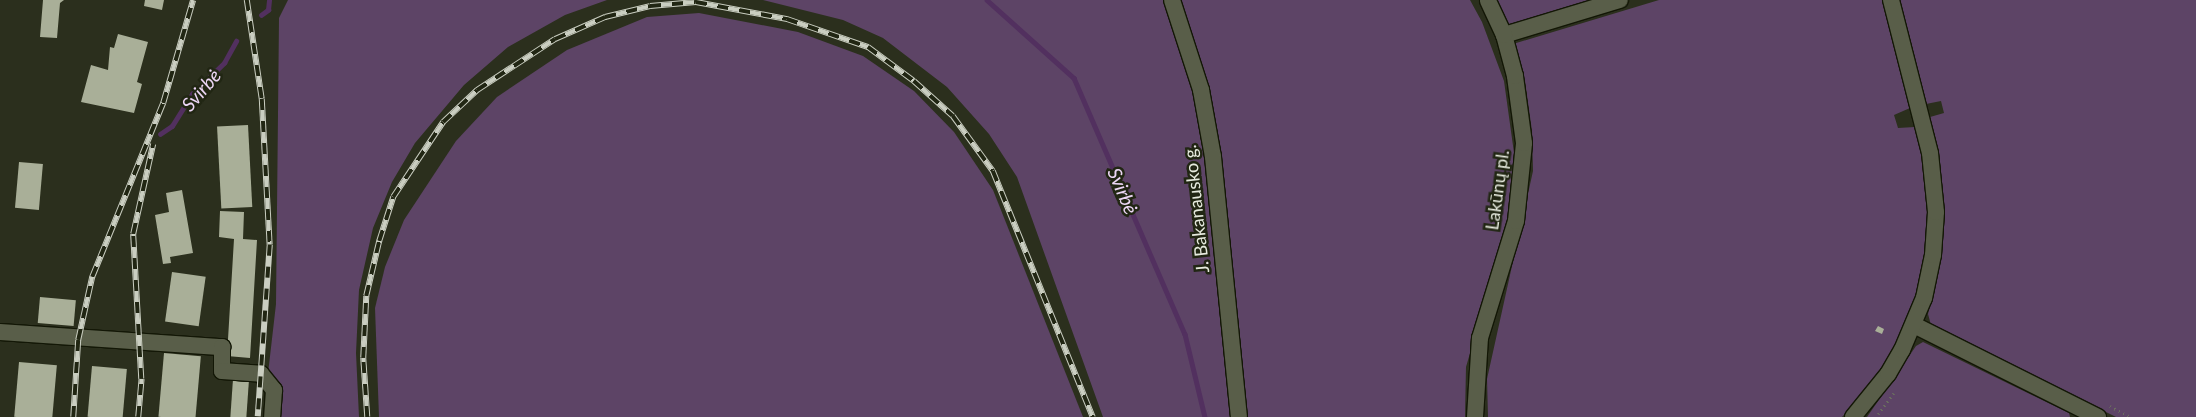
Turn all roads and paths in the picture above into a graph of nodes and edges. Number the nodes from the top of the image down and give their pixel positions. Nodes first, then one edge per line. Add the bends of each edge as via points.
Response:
1 (1172, 0) edge
2 (1488, 0) edge
3 (1620, 0) edge
4 (1891, 0) edge
5 (1504, 36) junction
6 (1914, 325) junction
7 (0, 332) edge
8 (272, 417) edge
9 (1239, 417) edge
10 (1475, 417) edge
11 (1853, 417) edge
12 (2098, 417) edge

1 - 9 street, J. Bakanausko g. via 1201,90 1212,157
2 - 5 street, Lakūnų pl.
3 - 5 street
4 - 6 street via 1930,153 1936,212 1933,255
5 - 10 street, Lakūnų pl. via 1518,90 1524,143 1516,221 1480,338
6 - 11 street via 1888,374
6 - 12 street
7 - 8 street via 222,347 222,371 261,374 274,390

